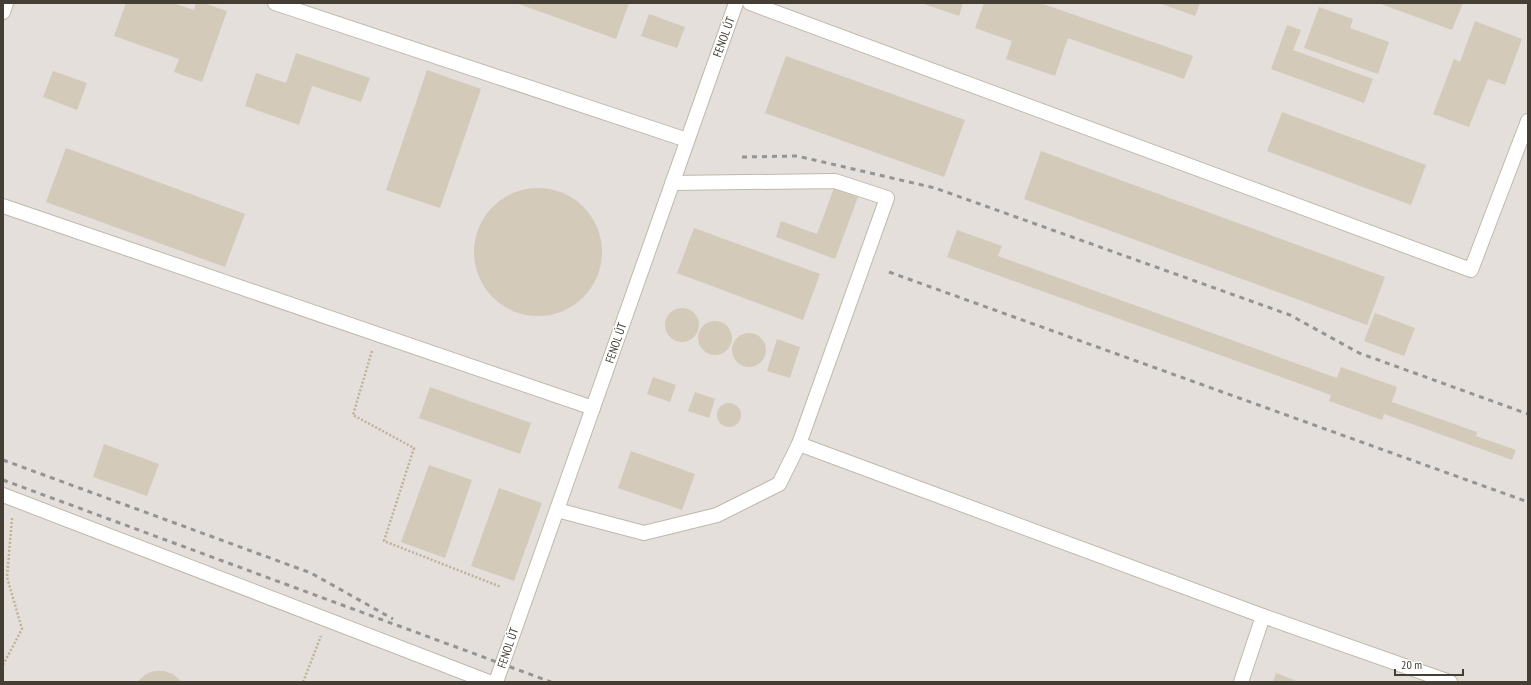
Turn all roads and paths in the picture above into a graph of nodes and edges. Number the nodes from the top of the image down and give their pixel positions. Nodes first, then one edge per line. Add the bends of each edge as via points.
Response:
1 (6, 3) edge
2 (275, 3) edge
3 (736, 3) edge
4 (750, 3) edge
5 (3, 12) edge
6 (1528, 121) edge
7 (687, 140) junction
8 (672, 183) junction
9 (3, 206) edge
10 (377, 334) junction
11 (593, 408) junction
12 (799, 444) junction
13 (8, 497) edge
14 (556, 510) junction
15 (500, 587) dead end
16 (1263, 616) junction
17 (327, 620) junction
18 (3, 665) edge
19 (302, 682) edge
20 (489, 682) edge
21 (496, 682) edge
22 (1241, 682) edge
23 (1450, 682) edge

1 - 5 lane
2 - 7 lane
3 - 7 lane, FENOL ÚT
4 - 6 lane via 1472,270
7 - 8 lane, FENOL ÚT
8 - 11 lane, FENOL ÚT
8 - 12 lane via 836,181 887,198
9 - 10 lane
10 - 11 lane
10 - 15 path via 353,415 414,448 384,541
11 - 14 lane, FENOL ÚT
12 - 14 lane via 779,484 717,515 644,533
12 - 16 lane
13 - 17 lane
13 - 18 path via 7,577 22,629
14 - 21 lane, FENOL ÚT
16 - 22 lane
16 - 23 lane
17 - 19 path
17 - 20 lane

